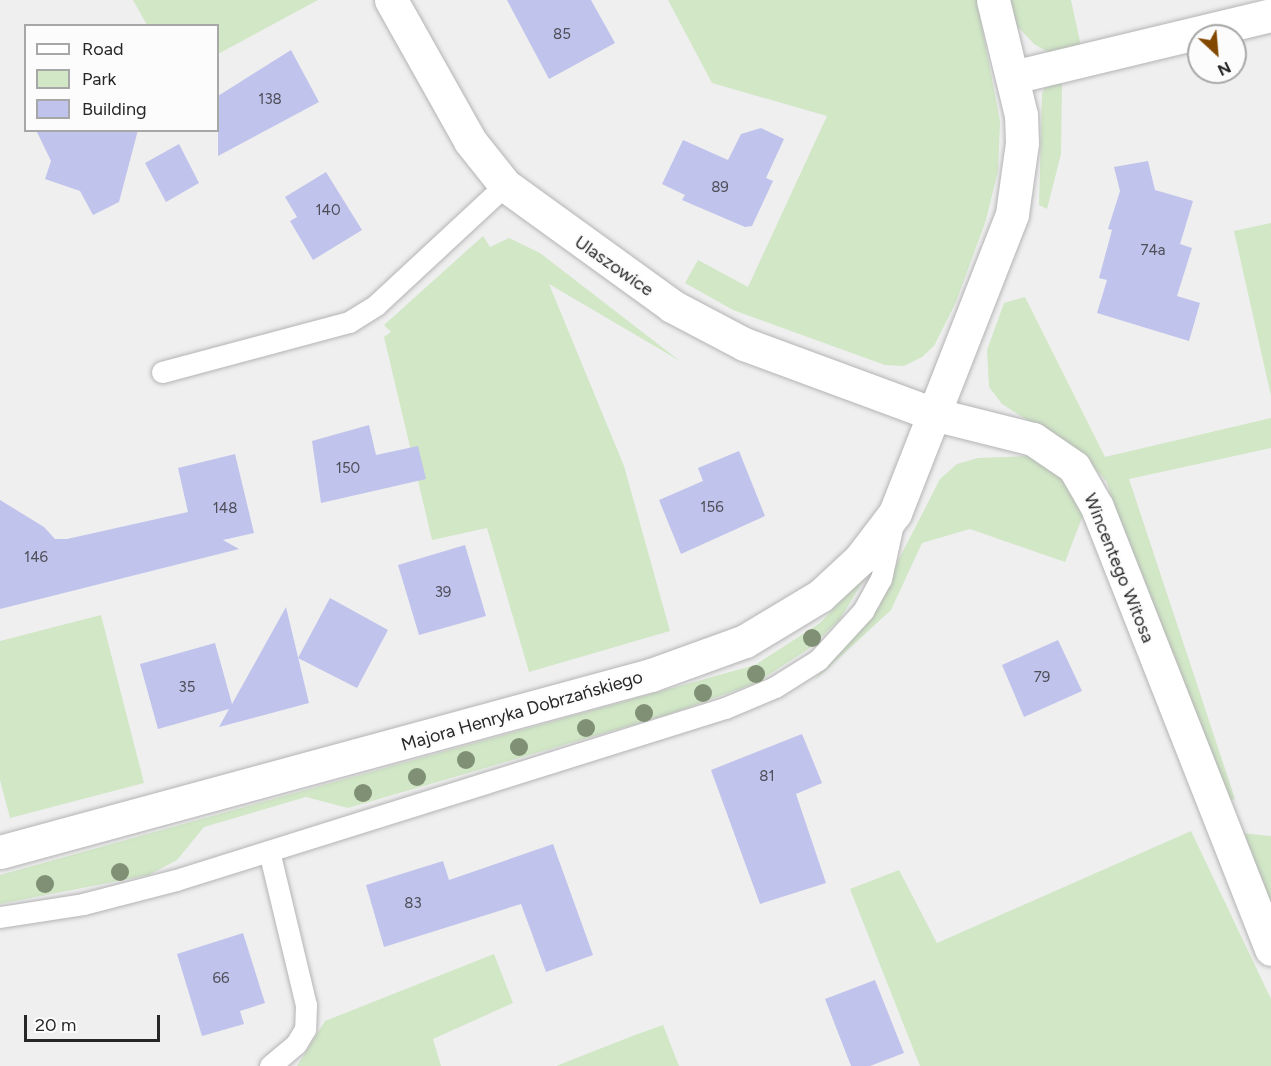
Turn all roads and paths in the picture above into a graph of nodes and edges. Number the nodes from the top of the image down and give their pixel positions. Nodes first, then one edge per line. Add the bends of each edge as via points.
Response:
1 (391, 0) edge
2 (993, 0) edge
3 (1271, 15) edge
4 (1013, 77) junction
5 (505, 185) junction
6 (162, 372) dead end
7 (933, 414) junction
8 (895, 513) junction
9 (269, 851) junction
10 (0, 852) edge
11 (0, 917) edge
12 (1271, 949) edge
13 (270, 1066) edge

1 - 5 street, Ulaszowice via 470,141
2 - 4 street
3 - 4 street
4 - 7 street via 1022,143 1012,214
5 - 6 lane via 363,315 334,327
5 - 7 street, Ulaszowice via 672,306 716,331
7 - 8 street, Majora Henryka Dobrzańskiego
7 - 12 street, Wincentego Witosa via 1033,439 1063,456 1083,479
8 - 9 lane via 886,563 864,611 818,660 775,687 725,708
8 - 10 street, Majora Henryka Dobrzańskiego via 860,558 820,596 771,629 715,655
9 - 11 lane via 133,892
9 - 13 lane via 306,1005 305,1029 296,1044

